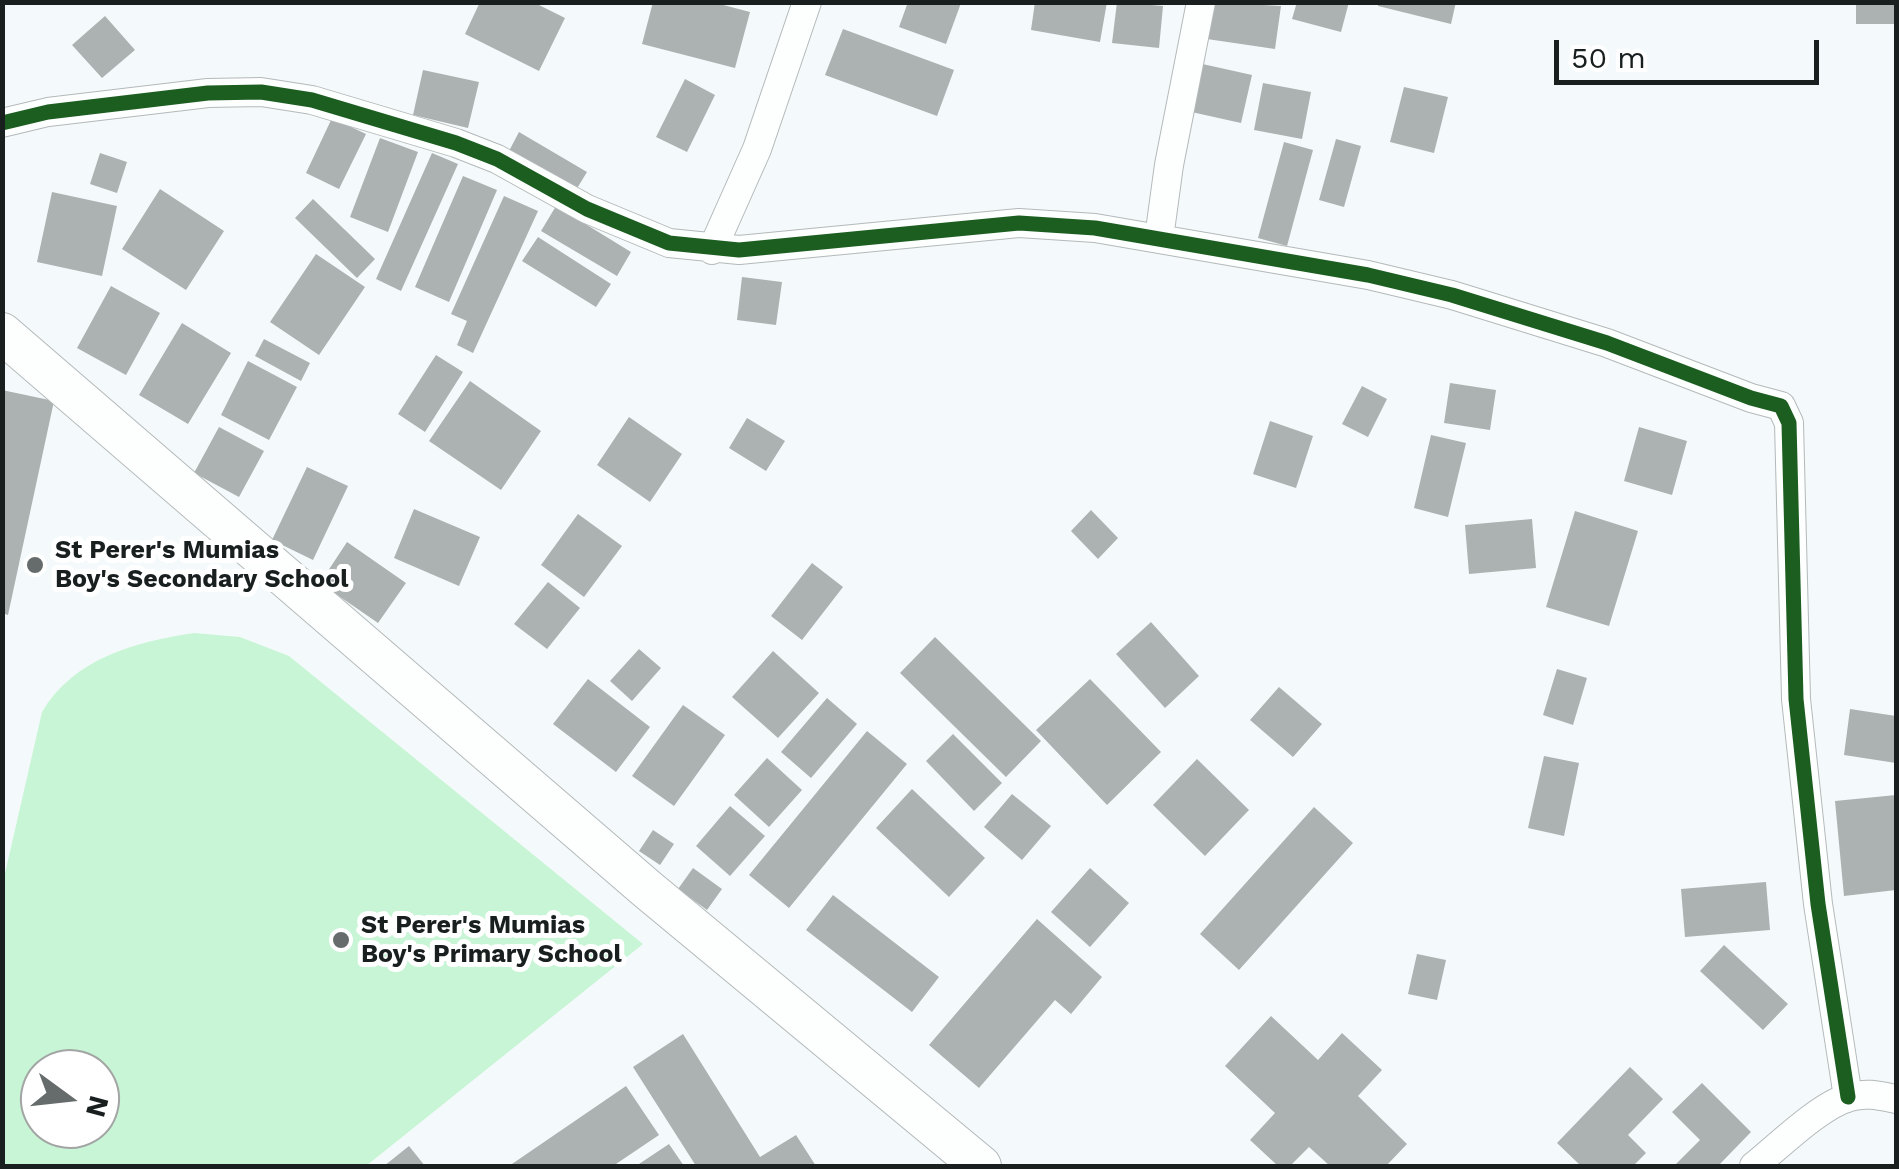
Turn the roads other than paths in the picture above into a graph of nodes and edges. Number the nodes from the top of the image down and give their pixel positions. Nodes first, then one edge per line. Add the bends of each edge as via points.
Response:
1 (807, 2) edge
2 (1202, 2) edge
3 (2, 122) edge
4 (1159, 238) junction
5 (712, 250) junction
6 (2, 333) edge
7 (1848, 1097) junction
8 (1896, 1099) edge
9 (981, 1166) edge
10 (1754, 1166) edge

1 - 5 street
2 - 4 street
3 - 5 street via 208,93 312,100 497,158 645,236
4 - 5 street via 1018,224
4 - 7 street via 1452,295 1607,343 1785,410 1796,698
6 - 9 street via 632,876
7 - 8 street
7 - 10 street

